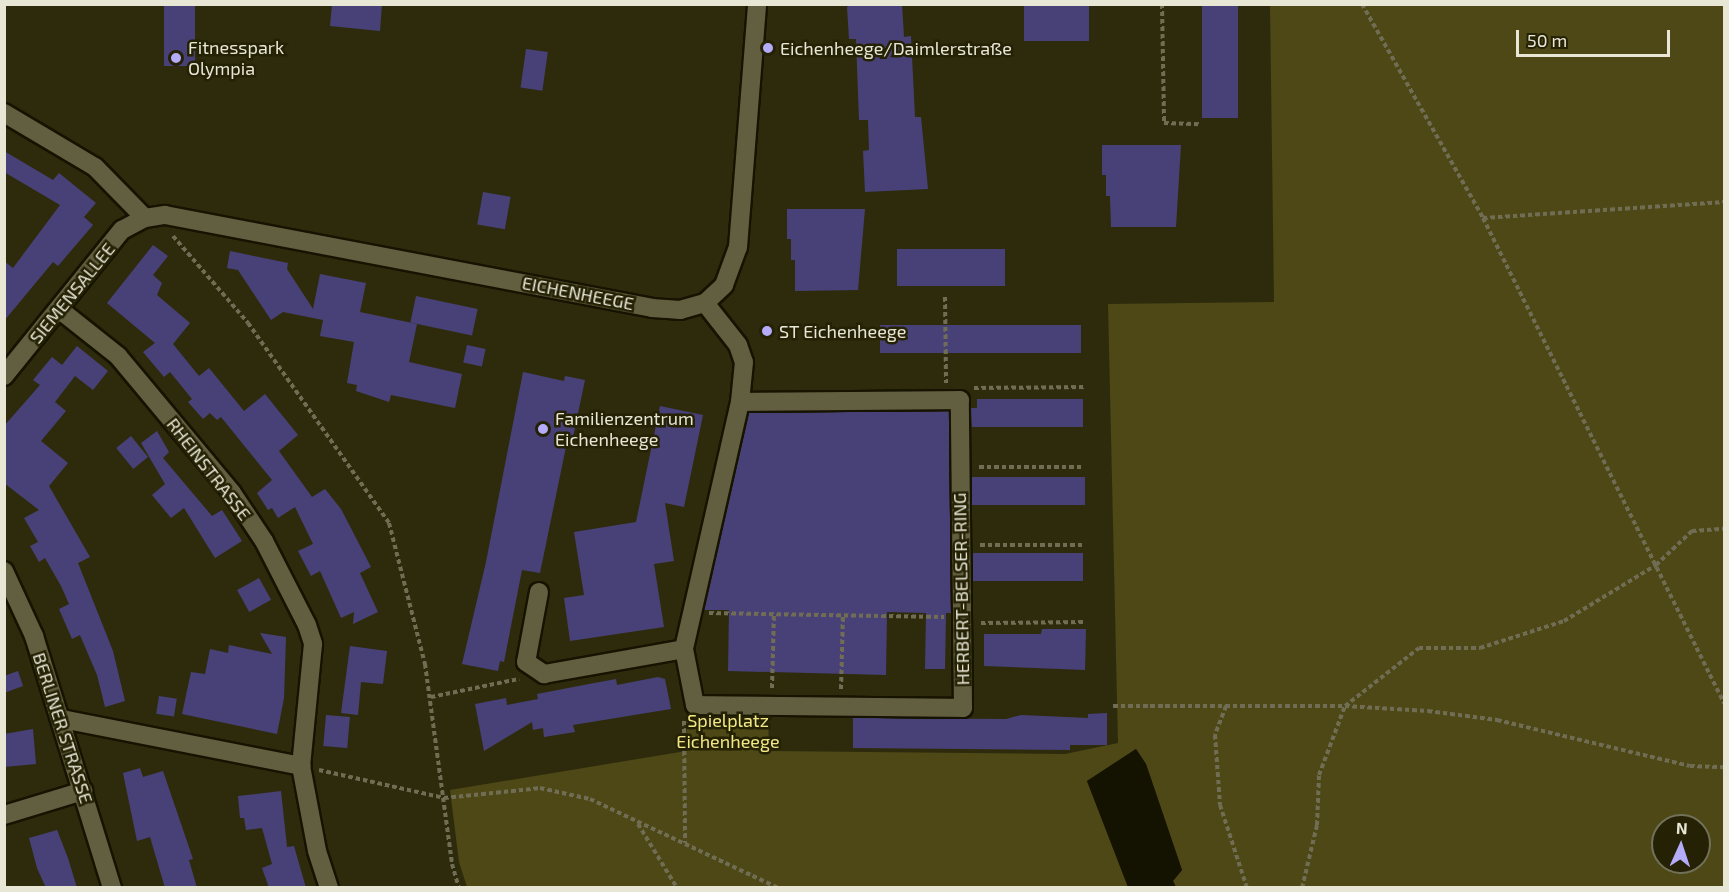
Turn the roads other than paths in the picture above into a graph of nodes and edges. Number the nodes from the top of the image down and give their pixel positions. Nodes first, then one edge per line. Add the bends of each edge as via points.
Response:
1 (757, 4) edge
2 (4, 113) edge
3 (145, 218) junction
4 (705, 303) junction
5 (60, 310) junction
6 (4, 376) edge
7 (740, 402) junction
8 (4, 571) edge
9 (539, 592) dead end
10 (684, 649) junction
11 (62, 719) junction
12 (301, 766) junction
13 (83, 791) junction
14 (4, 815) edge
15 (112, 888) edge
16 (329, 888) edge

1 - 4 street via 738,247 724,285
2 - 3 street via 95,167
3 - 4 street, EICHENHEEGE via 189,218 652,308 680,310
3 - 5 street, SIEMENSALLEE via 122,230
4 - 7 street via 741,350
5 - 6 street, SIEMENSALLEE
5 - 12 street, RHEINSTRASSE via 130,369 232,493 289,587 314,644
7 - 10 street
7 - 10 street, HERBERT-BELSER-RING via 953,400 960,467 963,708 695,705
8 - 11 street, BERLINER STRASSE via 34,636
9 - 10 street via 526,662 544,674
11 - 12 street
11 - 13 street, BERLINER STRASSE
12 - 16 street, RHEINSTRASSE
13 - 14 street
13 - 15 street, BERLINER STRASSE

